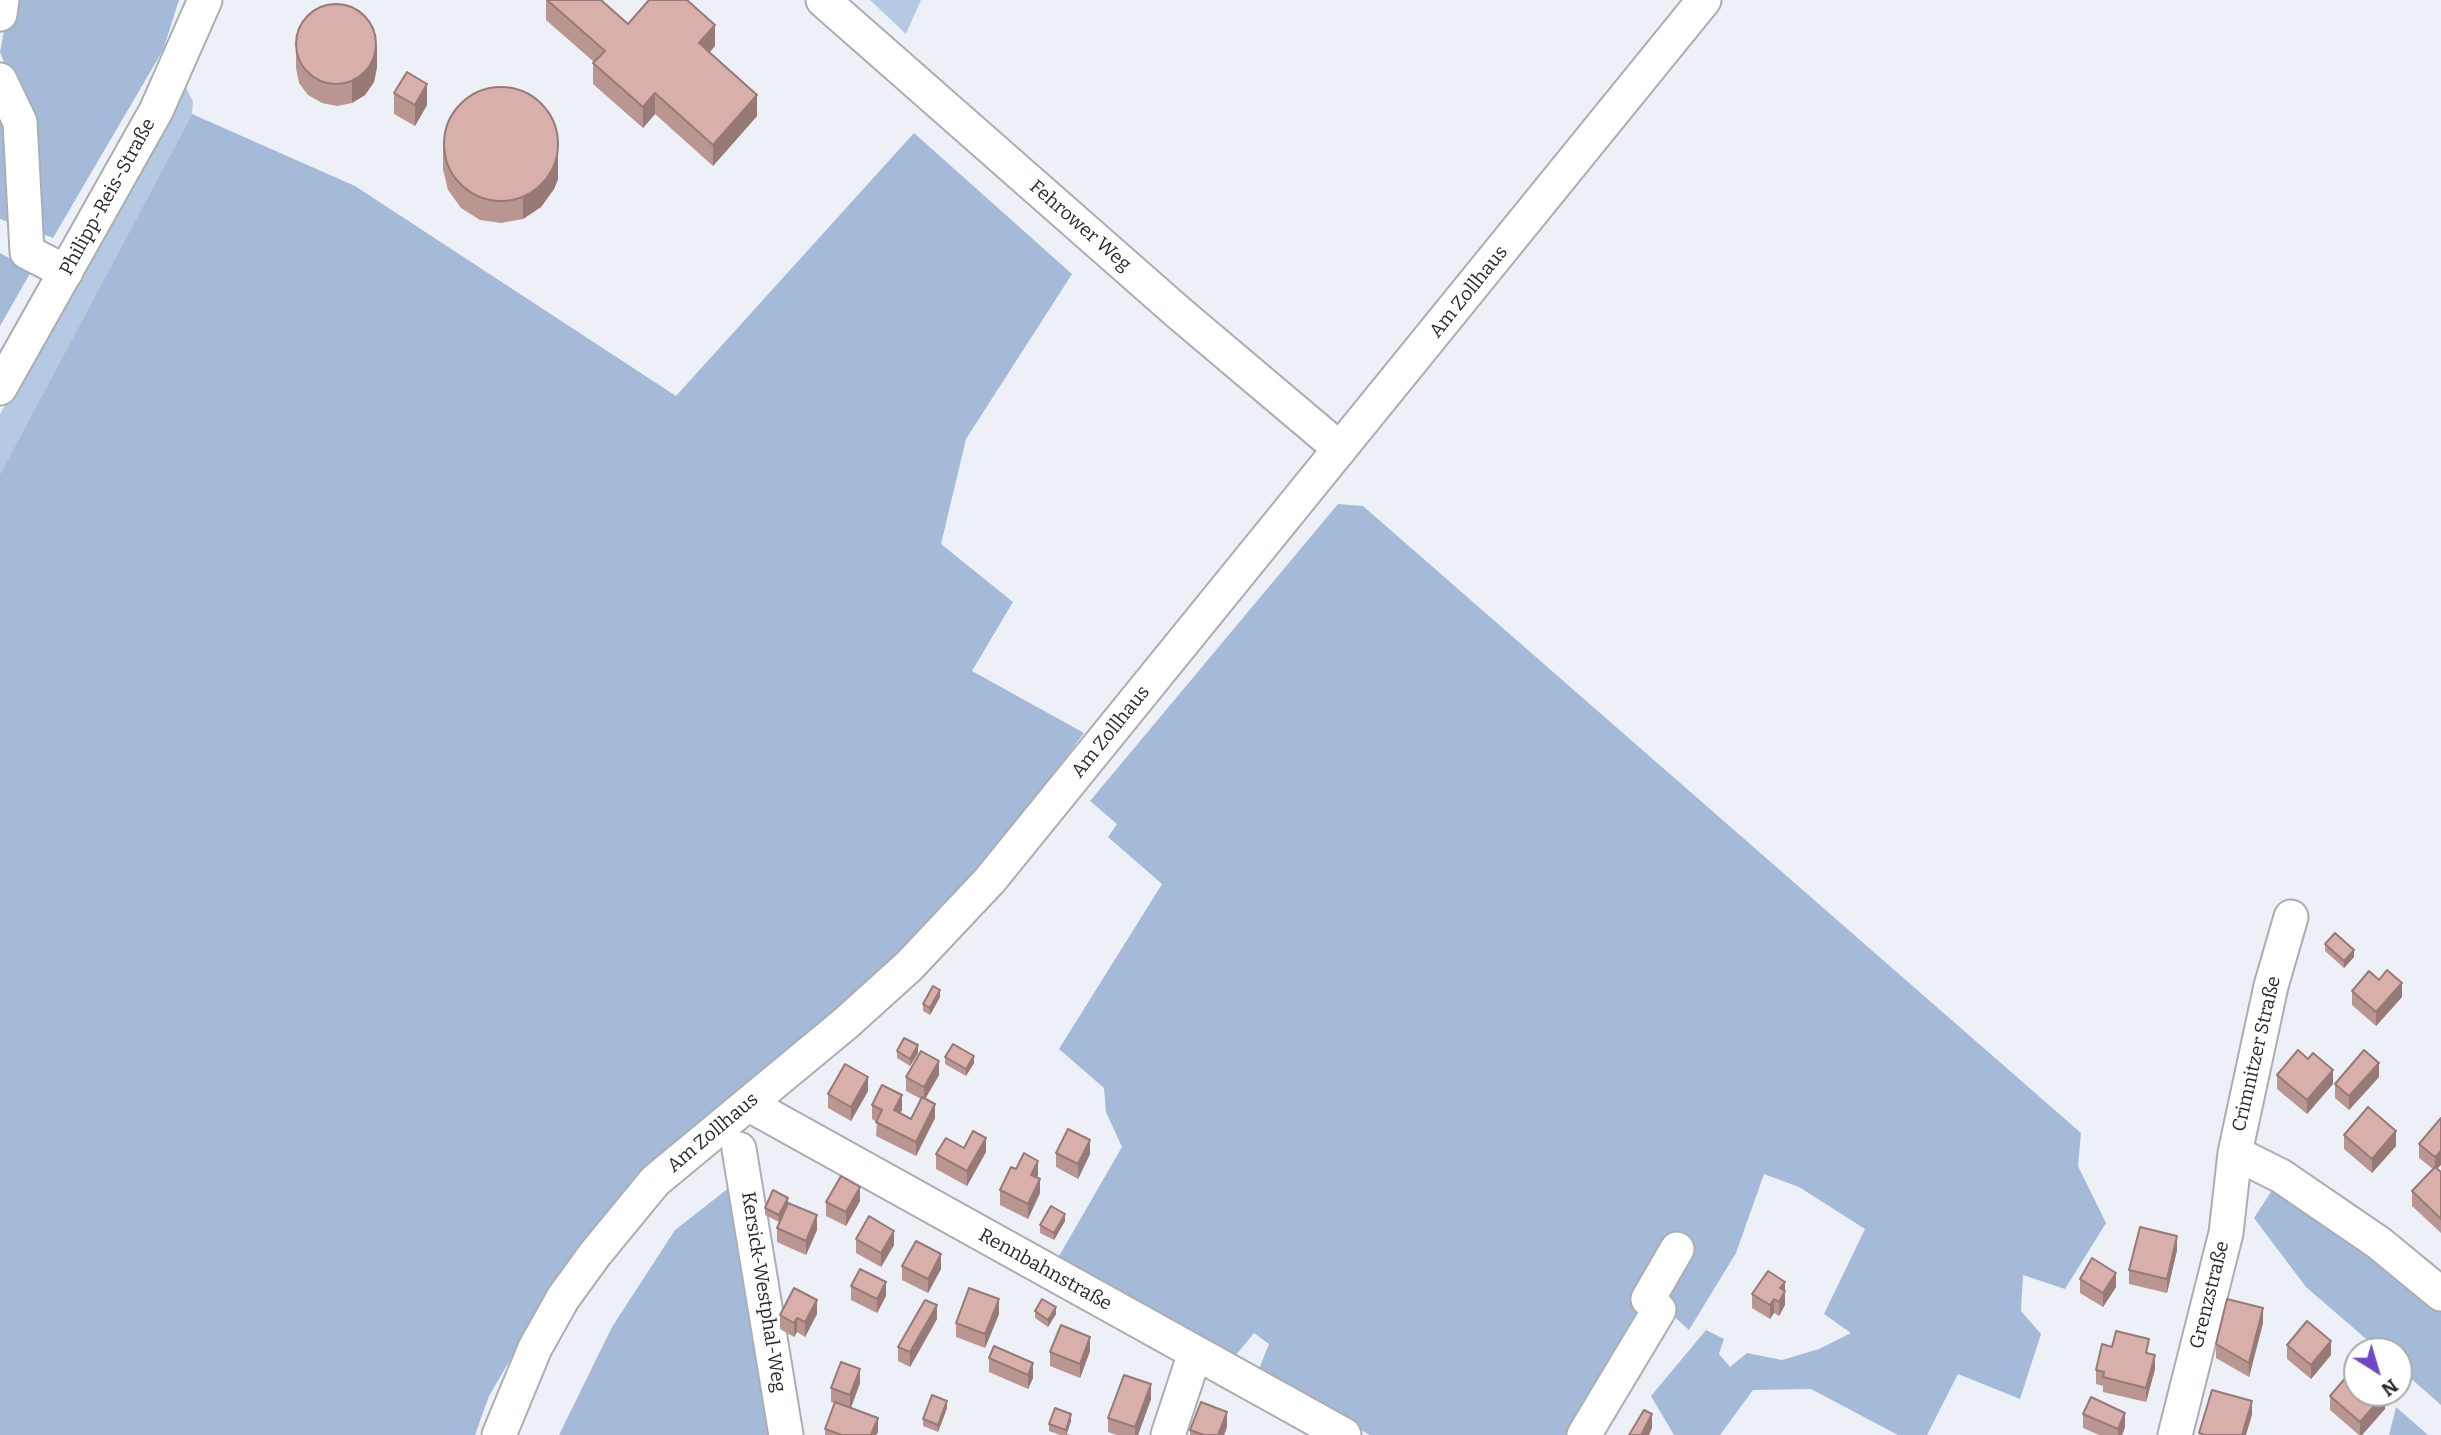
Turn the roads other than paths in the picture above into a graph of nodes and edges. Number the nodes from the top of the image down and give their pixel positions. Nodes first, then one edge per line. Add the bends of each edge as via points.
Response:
1 (2, 0) edge
2 (205, 0) edge
3 (823, 0) edge
4 (1704, 0) edge
5 (0, 13) edge
6 (0, 80) edge
7 (66, 272) junction
8 (0, 388) edge
9 (1340, 449) junction
10 (2291, 917) dead end
11 (748, 1104) junction
12 (739, 1149) dead end
13 (2235, 1153) junction
14 (1676, 1249) dead end
15 (2441, 1294) edge
16 (1195, 1353) junction
17 (499, 1435) edge
18 (786, 1435) edge
19 (1168, 1435) edge
20 (1344, 1435) edge
21 (1584, 1435) edge
22 (2175, 1435) edge

1 - 5 street
2 - 7 street, Philipp-Reis-Straße via 156,111
3 - 9 street, Fehrower Weg
4 - 9 street, Am Zollhaus
6 - 7 street via 20,122 27,251
7 - 8 street, Philipp-Reis-Straße
9 - 11 street, Am Zollhaus via 990,880 909,966
10 - 13 street, Crimnitzer Straße via 2271,986
11 - 16 street, Rennbahnstraße
11 - 17 street, Am Zollhaus via 655,1181 595,1254 535,1348
12 - 18 street, Kersick-Westphal-Weg
13 - 15 street, Crimnitzer Straße via 2281,1176 2379,1243
13 - 22 street, Grenzstraße via 2226,1233
14 - 21 street via 1648,1299 1660,1310
16 - 19 street
16 - 20 street, Rennbahnstraße

